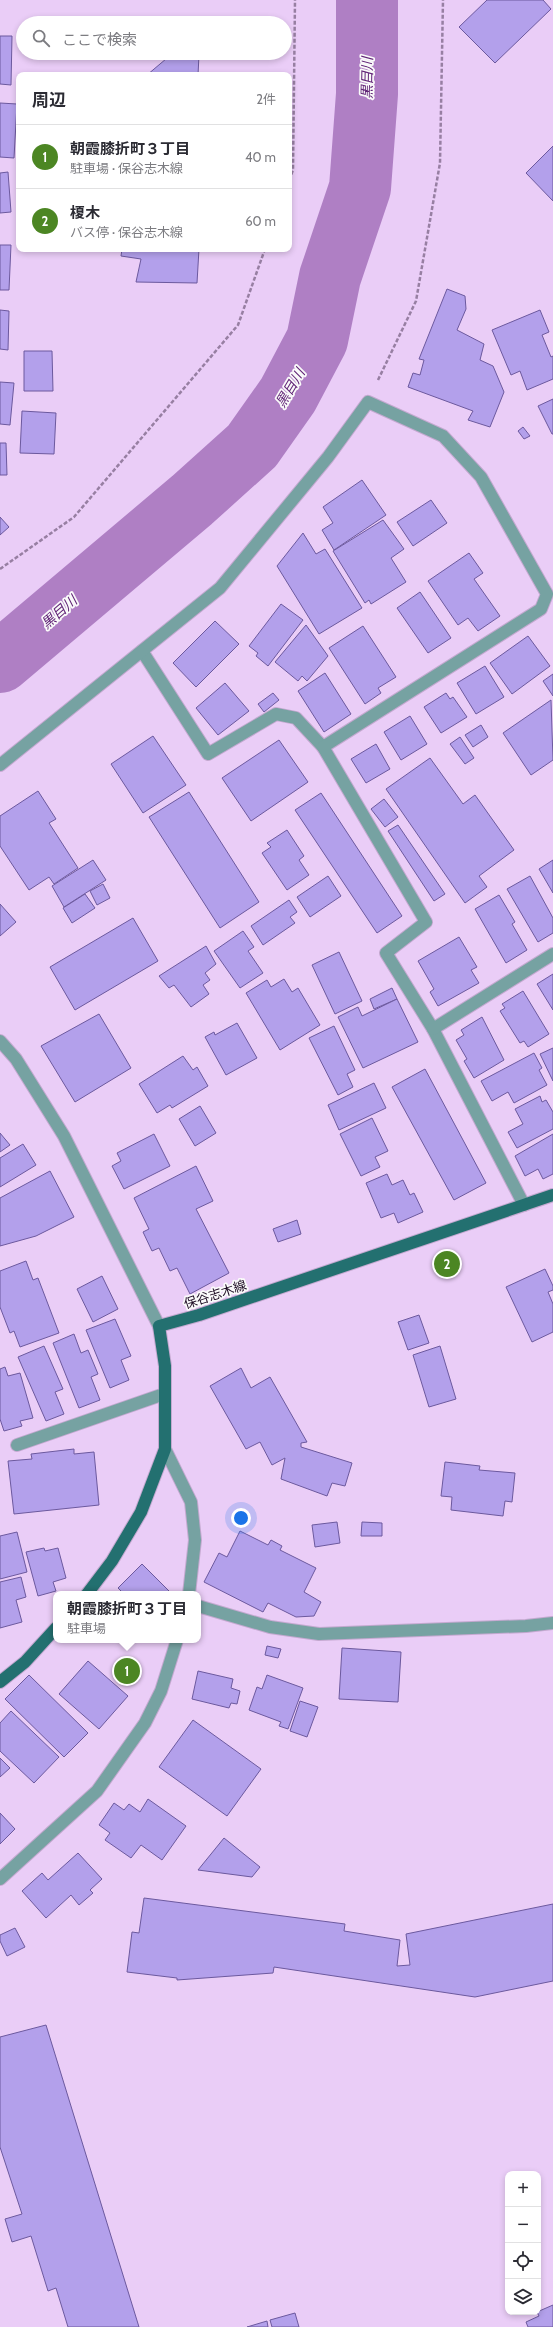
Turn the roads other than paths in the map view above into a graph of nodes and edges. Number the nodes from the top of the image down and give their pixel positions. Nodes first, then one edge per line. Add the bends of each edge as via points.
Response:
1 (142, 651) junction
2 (323, 747) junction
3 (0, 765) edge
4 (553, 954) edge
5 (432, 1029) junction
6 (0, 1041) edge
7 (553, 1195) edge
8 (524, 1205) junction
9 (159, 1326) junction
10 (164, 1394) junction
11 (17, 1446) dead end
12 (165, 1449) junction
13 (89, 1591) edge
14 (189, 1591) edge
15 (201, 1607) edge
16 (553, 1622) edge
17 (53, 1631) edge
18 (176, 1643) edge
19 (0, 1682) edge
20 (0, 1880) edge

1 - 2 street via 208,754 276,714 296,718
1 - 2 street via 220,588 328,458 368,402 443,436 482,477 547,594 541,609
1 - 3 street
2 - 5 street via 426,922 386,953
4 - 5 street
5 - 8 street
6 - 9 street via 16,1059 64,1136
7 - 8 main road, 保谷志木線
8 - 9 main road, 保谷志木線 via 266,1293
9 - 10 main road via 165,1366
10 - 11 street
10 - 12 main road
12 - 13 main road via 141,1512 112,1561
12 - 14 street via 192,1502 195,1540
15 - 16 street via 270,1627 319,1634 526,1626
17 - 19 main road via 25,1662
18 - 20 street via 161,1691 145,1723 97,1791

